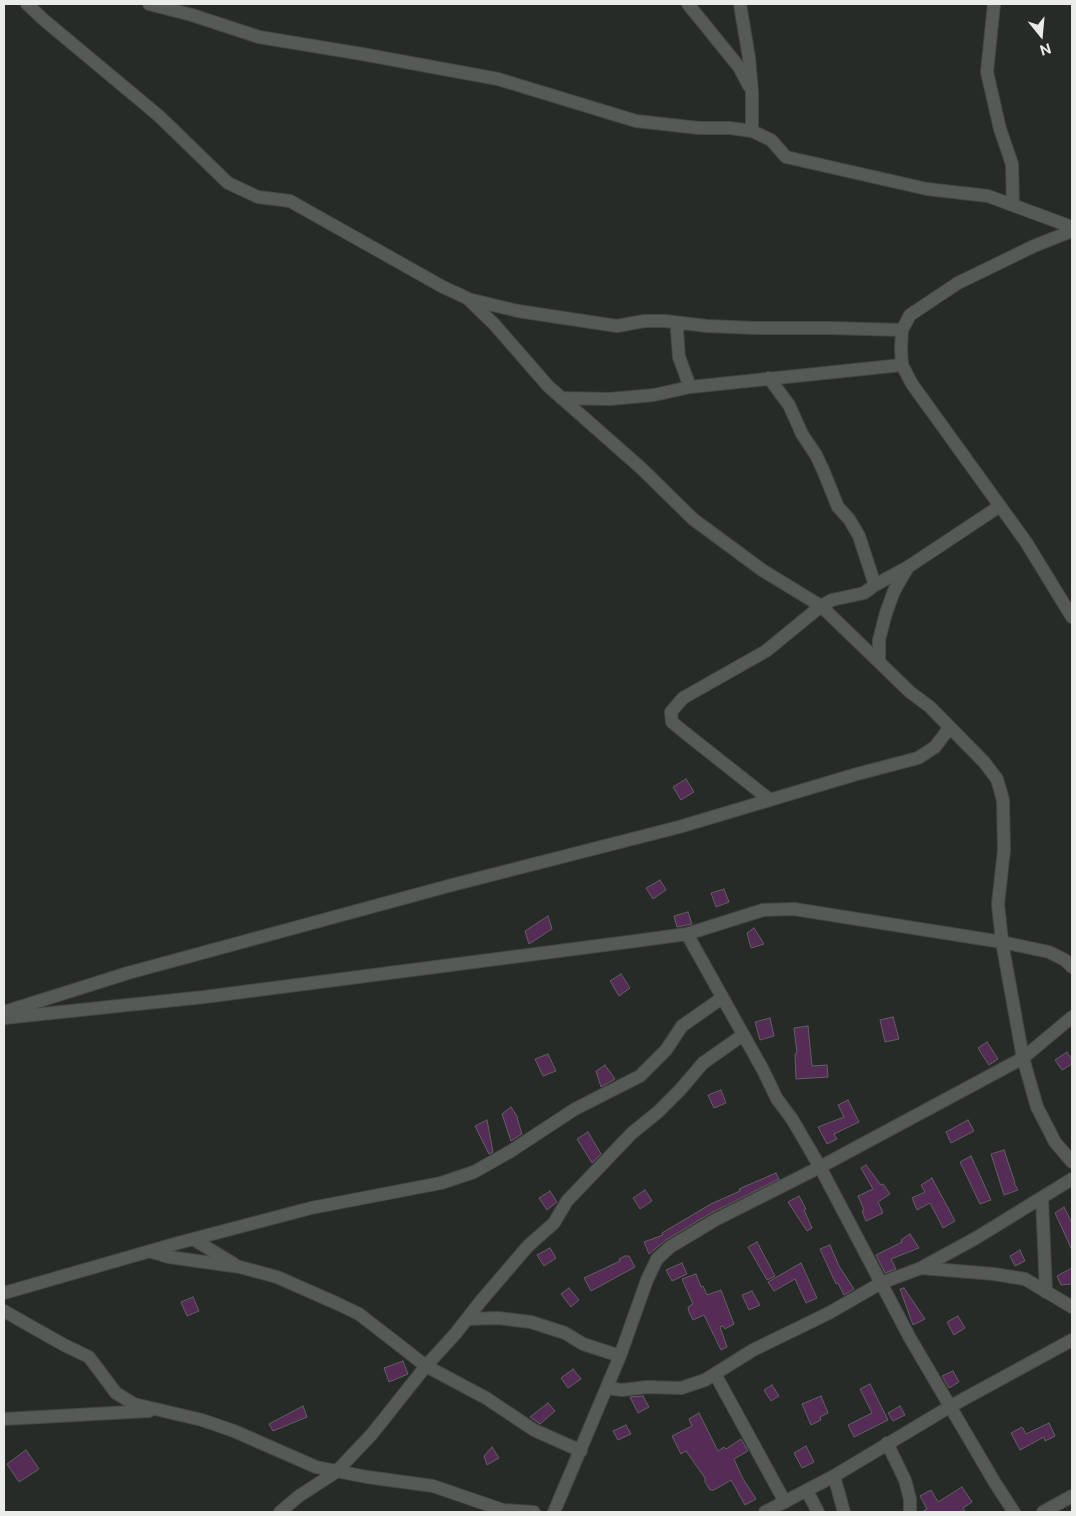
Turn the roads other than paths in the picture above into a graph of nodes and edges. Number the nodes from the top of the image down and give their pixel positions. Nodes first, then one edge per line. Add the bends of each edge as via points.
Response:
1 (27, 4) edge
2 (149, 4) edge
3 (680, 4) edge
4 (688, 4) edge
5 (740, 4) edge
6 (994, 4) edge
7 (705, 25) junction
8 (752, 92) junction
9 (752, 131) junction
10 (1013, 205) junction
11 (1072, 227) edge
12 (1072, 231) edge
13 (467, 298) junction
14 (679, 323) junction
15 (902, 330) junction
16 (902, 365) junction
17 (769, 378) junction
18 (690, 388) junction
19 (561, 398) junction
20 (1000, 506) junction
21 (908, 567) junction
22 (875, 585) junction
23 (821, 606) junction
24 (1072, 617) edge
25 (879, 662) junction
26 (950, 727) junction
27 (770, 800) junction
28 (687, 934) junction
29 (1002, 942) junction
30 (1070, 961) edge
31 (722, 998) junction
32 (4, 1012) edge
33 (1072, 1017) edge
34 (4, 1018) edge
35 (743, 1035) junction
36 (1023, 1058) junction
37 (1072, 1162) edge
38 (820, 1167) junction
39 (1072, 1179) edge
40 (1042, 1198) junction
41 (193, 1239) junction
42 (152, 1252) junction
43 (240, 1267) junction
44 (921, 1268) junction
45 (882, 1283) junction
46 (1046, 1292) junction
47 (4, 1293) edge
48 (1072, 1307) edge
49 (4, 1311) edge
50 (467, 1319) junction
51 (1072, 1340) edge
52 (620, 1356) junction
53 (426, 1366) junction
54 (715, 1374) junction
55 (607, 1388) junction
56 (951, 1406) junction
57 (162, 1410) junction
58 (4, 1420) edge
59 (887, 1443) junction
60 (581, 1451) junction
61 (336, 1472) junction
62 (834, 1476) junction
63 (806, 1491) junction
64 (1072, 1496) edge
65 (785, 1502) junction
66 (282, 1512) edge
67 (534, 1512) edge
68 (554, 1512) edge
69 (765, 1512) edge
70 (818, 1512) edge
71 (844, 1512) edge
72 (910, 1512) edge
73 (1014, 1512) edge
74 (1043, 1512) edge

1 - 13 street via 158,116 228,183 258,197 290,201
2 - 9 street via 259,37 498,80 636,121
3 - 7 street
4 - 7 street
5 - 8 street
6 - 10 street via 987,72 1012,164
7 - 8 street via 739,67
8 - 9 street
9 - 10 street via 771,140 786,156 927,189 988,196
10 - 11 street
12 - 15 street via 958,283 910,315
13 - 14 street via 518,311 617,326 644,321
13 - 19 street
14 - 15 street via 756,328
14 - 18 street via 679,357
15 - 16 street
16 - 17 street
16 - 20 street via 912,384
17 - 18 street
17 - 22 street via 789,405 802,434 816,454 838,507 860,536
18 - 19 street via 610,399
19 - 23 street via 693,519 762,570
20 - 21 street
20 - 24 street
21 - 22 street
21 - 25 street via 886,613
22 - 23 street via 864,593 832,600
23 - 25 street
23 - 27 street via 766,651 683,698 671,712 672,722
25 - 26 street
26 - 27 street via 935,746 918,758
26 - 29 street via 997,778 1003,800 1004,850 998,904
27 - 32 street via 128,973
28 - 29 street via 763,910 794,909
28 - 31 street
28 - 34 street via 303,986
29 - 30 street via 1049,952
29 - 36 street
31 - 35 street
31 - 41 street via 682,1026 666,1050 640,1076 575,1109 474,1172 441,1183 311,1208
33 - 36 street
35 - 38 street via 777,1099
35 - 50 street via 703,1063 658,1112 632,1133 566,1201 554,1223 528,1246
36 - 37 street via 1037,1107 1055,1142
36 - 38 street
38 - 45 street
38 - 52 street via 715,1220 670,1247 657,1259
39 - 40 street
40 - 44 street
40 - 46 street
41 - 42 street
41 - 43 street
42 - 43 street
42 - 47 street
43 - 53 street via 277,1277 359,1314
44 - 45 street
44 - 46 street via 1022,1279
45 - 54 street via 830,1313 753,1350
45 - 56 street
46 - 48 street
49 - 57 street via 88,1357 116,1393 134,1404
50 - 52 street via 531,1322
50 - 53 street
51 - 56 street
52 - 55 street
53 - 60 street via 486,1398 534,1430
53 - 61 street via 372,1434
54 - 55 street via 681,1388
54 - 65 street
55 - 60 street
56 - 59 street
56 - 73 street
57 - 58 street
57 - 61 street via 234,1431 316,1467
59 - 62 street
59 - 72 street via 905,1480
60 - 68 street
61 - 66 street via 299,1496
61 - 67 street via 433,1486 503,1510
62 - 63 street
62 - 71 street
63 - 65 street
63 - 70 street
64 - 74 street
65 - 69 street

